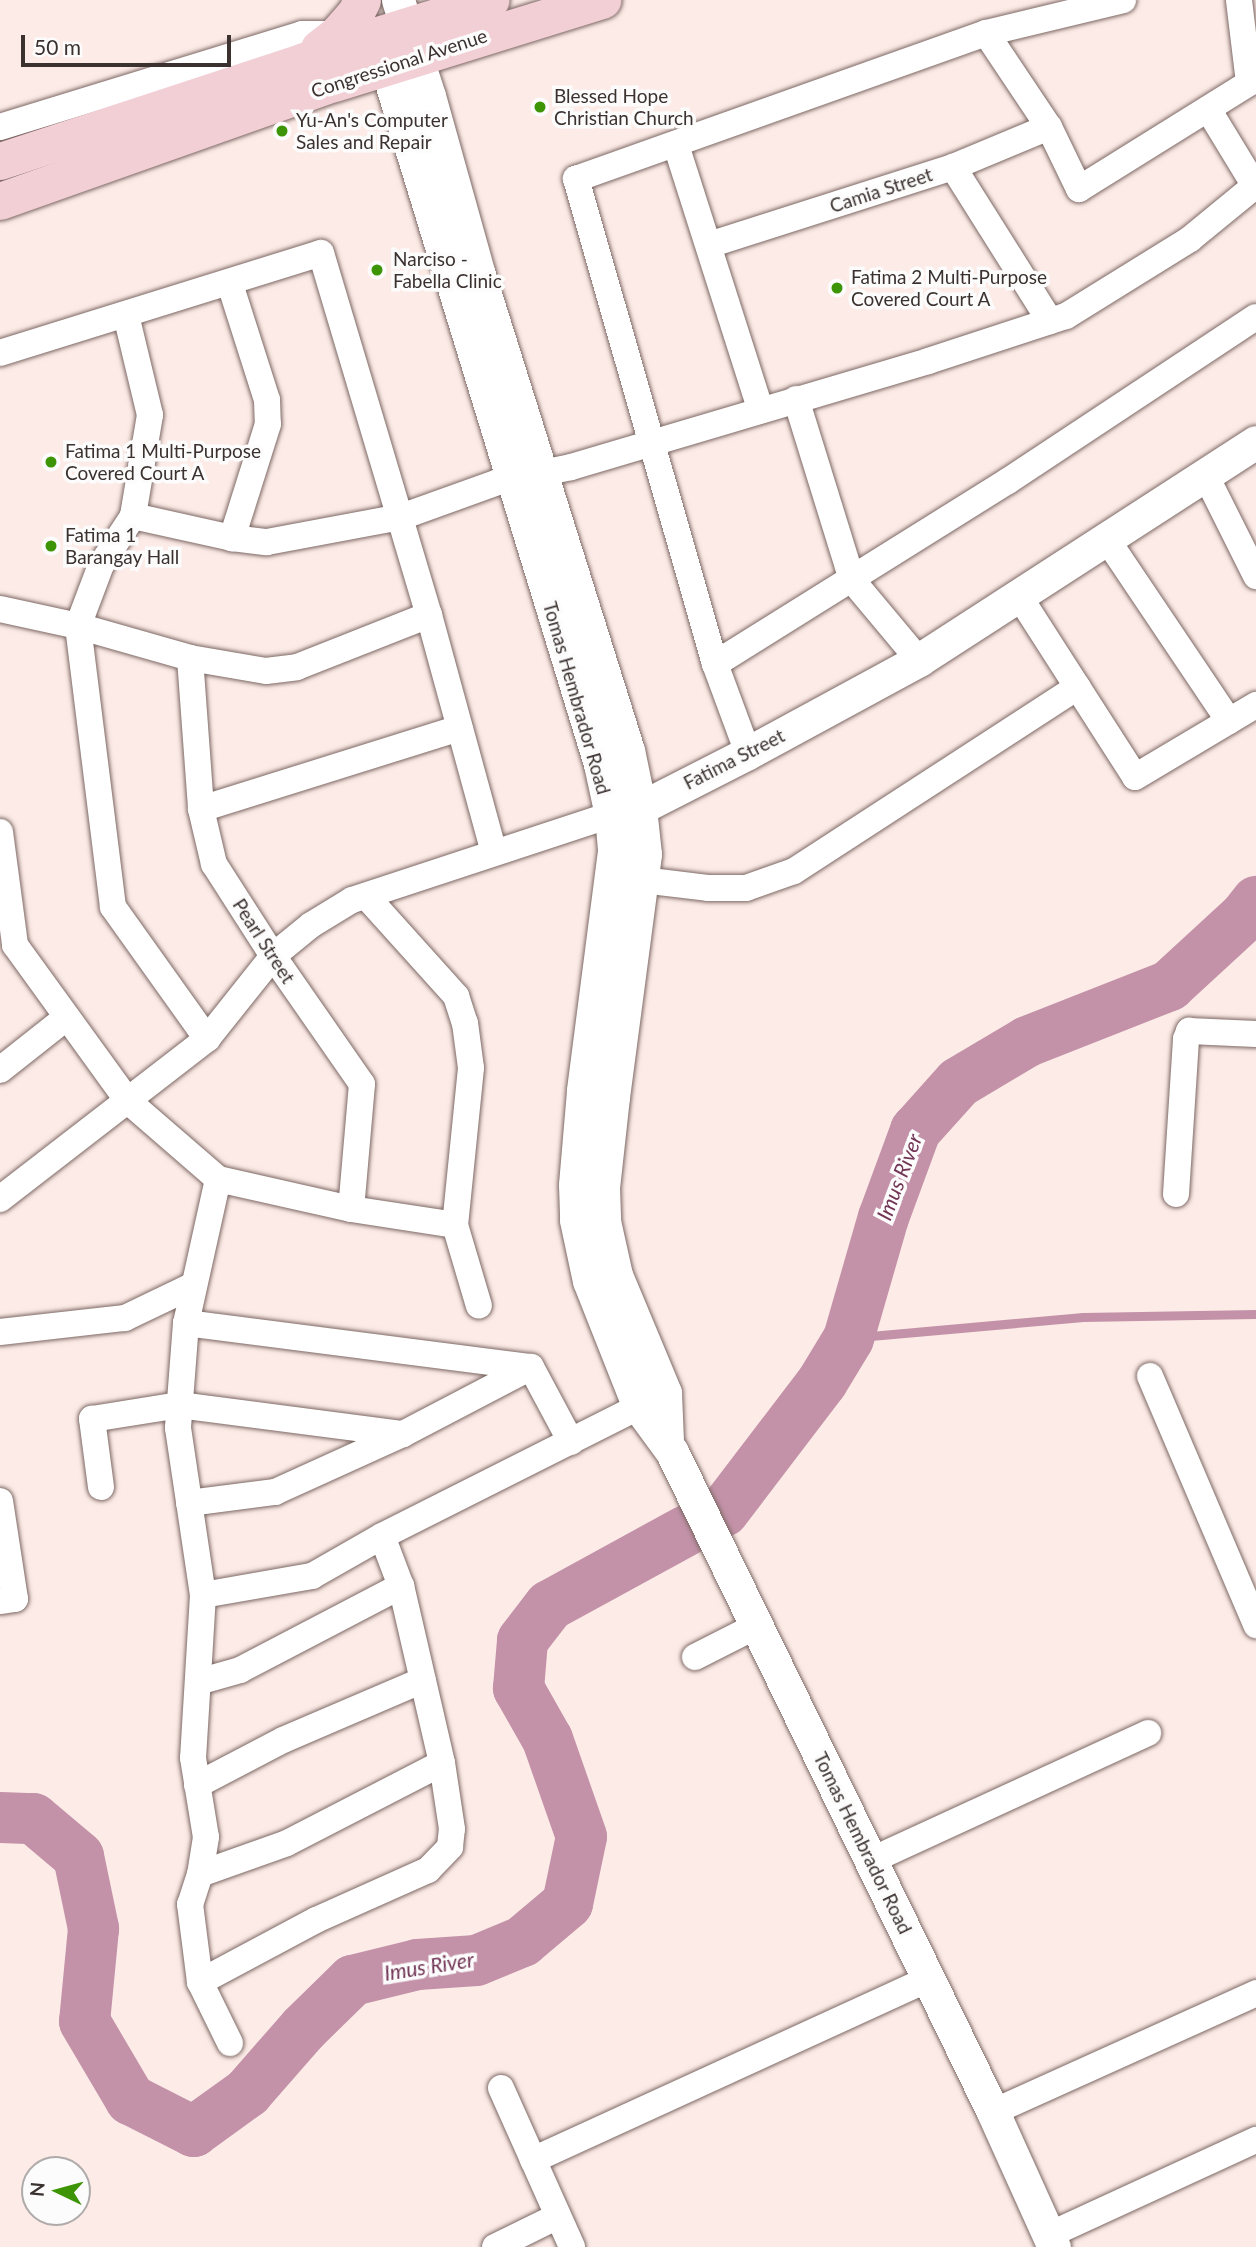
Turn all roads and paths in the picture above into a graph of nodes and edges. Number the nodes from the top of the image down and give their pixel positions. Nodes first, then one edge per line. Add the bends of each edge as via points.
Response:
1 (363, 0) edge
2 (491, 0) edge
3 (602, 0) edge
4 (1123, 0) edge
5 (1239, 0) edge
6 (338, 33) junction
7 (986, 33) junction
8 (397, 37) edge
9 (301, 62) junction
10 (1208, 109) junction
11 (0, 127) edge
12 (1049, 127) junction
13 (676, 145) junction
14 (0, 161) edge
15 (953, 167) junction
16 (1255, 186) edge
17 (0, 201) edge
18 (709, 245) junction
19 (230, 284) junction
20 (126, 315) junction
21 (1256, 317) edge
22 (1050, 321) junction
23 (0, 353) edge
24 (796, 399) junction
25 (760, 408) junction
26 (651, 442) junction
27 (1256, 442) edge
28 (1206, 476) junction
29 (526, 477) junction
30 (133, 516) junction
31 (401, 517) junction
32 (232, 538) junction
33 (1108, 541) junction
34 (1256, 576) edge
35 (852, 580) junction
36 (1019, 596) junction
37 (0, 610) edge
38 (429, 615) junction
39 (78, 626) junction
40 (190, 658) junction
41 (919, 660) junction
42 (715, 664) junction
43 (1076, 687) junction
44 (1256, 705) edge
45 (1229, 721) junction
46 (460, 728) junction
47 (747, 753) junction
48 (201, 809) junction
49 (626, 811) junction
50 (0, 832) edge
51 (494, 852) junction
52 (642, 880) junction
53 (366, 895) junction
54 (273, 956) junction
55 (67, 1017) junction
56 (1256, 1034) edge
57 (207, 1038) junction
58 (0, 1070) edge
59 (128, 1101) junction
60 (218, 1179) junction
61 (1176, 1194) dead end
62 (0, 1199) edge
63 (351, 1209) junction
64 (455, 1225) junction
65 (194, 1285) junction
66 (479, 1306) dead end
67 (186, 1323) junction
68 (0, 1332) edge
69 (531, 1367) junction
70 (1150, 1376) dead end
71 (652, 1400) junction
72 (179, 1405) junction
73 (403, 1434) junction
74 (570, 1442) junction
75 (101, 1487) dead end
76 (0, 1501) edge
77 (189, 1503) junction
78 (382, 1536) junction
79 (401, 1586) junction
80 (203, 1595) junction
81 (0, 1601) edge
82 (1256, 1625) edge
83 (756, 1626) junction
84 (695, 1657) dead end
85 (423, 1679) junction
86 (198, 1682) junction
87 (1148, 1733) dead end
88 (442, 1763) junction
89 (197, 1785) junction
90 (872, 1860) junction
91 (200, 1874) junction
92 (929, 1979) junction
93 (200, 1982) junction
94 (1256, 1993) edge
95 (230, 2043) dead end
96 (500, 2088) dead end
97 (993, 2112) junction
98 (1256, 2140) edge
99 (533, 2160) junction
100 (558, 2217) junction
101 (1052, 2241) edge
102 (495, 2247) edge
103 (572, 2247) edge

1 - 6 main road
1 - 8 street, Tomas Hembrador Road
2 - 8 main road, Congressional Avenue
3 - 8 main road, Congressional Avenue
4 - 7 street
5 - 10 street via 1249,83
6 - 8 street, Congressional Avenue
6 - 9 main road
6 - 11 street, Congressional Avenue via 302,34
7 - 12 street
7 - 13 street
8 - 9 main road, Congressional Avenue
8 - 17 main road, Congressional Avenue
8 - 29 street, Tomas Hembrador Road
9 - 14 main road, Congressional Avenue
10 - 12 street via 1079,189
10 - 16 street
12 - 15 street, Camia Street
13 - 18 street
13 - 26 street via 576,179
15 - 18 street, Camia Street
15 - 22 street
16 - 22 street via 1190,239 1066,316
18 - 25 street
19 - 20 street
19 - 31 street via 321,254
19 - 32 street via 267,400 268,424
20 - 23 street
20 - 30 street via 150,415
21 - 35 street
22 - 24 street
24 - 25 street
24 - 35 street
25 - 26 street
26 - 29 street
26 - 42 street
27 - 28 street, Fatima Street
28 - 33 street, Fatima Street
28 - 34 street
29 - 31 street
29 - 49 street, Tomas Hembrador Road via 628,750
30 - 32 street
30 - 39 street via 101,565
31 - 32 street via 267,542
31 - 38 street
33 - 36 street, Fatima Street
33 - 45 street
35 - 41 street
35 - 42 street
36 - 41 street, Fatima Street
36 - 43 street
37 - 39 street
38 - 40 street via 296,667 266,671
38 - 46 street
39 - 40 street
39 - 57 street via 113,907
40 - 48 street, Pearl Street
41 - 47 street, Fatima Street
42 - 47 street
43 - 45 street via 1135,777
43 - 52 street via 794,871 746,888
44 - 45 street
46 - 48 street
46 - 51 street
47 - 49 street, Fatima Street
48 - 54 street, Pearl Street via 214,864
49 - 51 street, Fatima Street
49 - 52 street, Tomas Hembrador Road via 645,854
49 - 71 street, Tomas Hembrador Road via 614,851 583,1091 576,1220 589,1281
50 - 55 street via 15,945
51 - 53 street, Fatima Street
52 - 71 street, Tomas Hembrador Road via 613,1097 604,1221
53 - 54 street, Fatima Street via 311,925
53 - 64 street via 456,996 465,1023 471,1068
54 - 57 street, Fatima Street
54 - 63 street, Pearl Street via 362,1084
55 - 58 street
55 - 59 street
56 - 61 street via 1189,1031
57 - 59 street, Fatima Street
59 - 60 street
59 - 62 street, Fatima Street
60 - 63 street
60 - 65 street
63 - 64 street
64 - 66 street
65 - 67 street
65 - 68 street via 125,1318
67 - 69 street
67 - 72 street
69 - 73 street
69 - 74 street
70 - 82 street
71 - 74 street
71 - 83 street, Tomas Hembrador Road
72 - 73 street
72 - 75 street via 92,1419
72 - 77 street
73 - 77 street via 275,1492
74 - 78 street
76 - 81 street via 15,1599
77 - 80 street
78 - 79 street
78 - 80 street via 312,1576
79 - 85 street
79 - 86 street via 240,1670
80 - 86 street
83 - 84 street
83 - 90 street, Tomas Hembrador Road
85 - 88 street
85 - 89 street via 283,1740
86 - 89 street via 193,1758
87 - 90 street
88 - 91 street via 287,1843
88 - 93 street via 452,1829 450,1847 428,1870 316,1920
89 - 91 street via 206,1837
90 - 92 street, Tomas Hembrador Road
91 - 93 street via 190,1904
92 - 97 street, Tomas Hembrador Road
92 - 99 street
93 - 95 street
94 - 97 street
96 - 99 street
97 - 101 street, Tomas Hembrador Road
98 - 101 street
99 - 100 street
100 - 102 street
100 - 103 street

